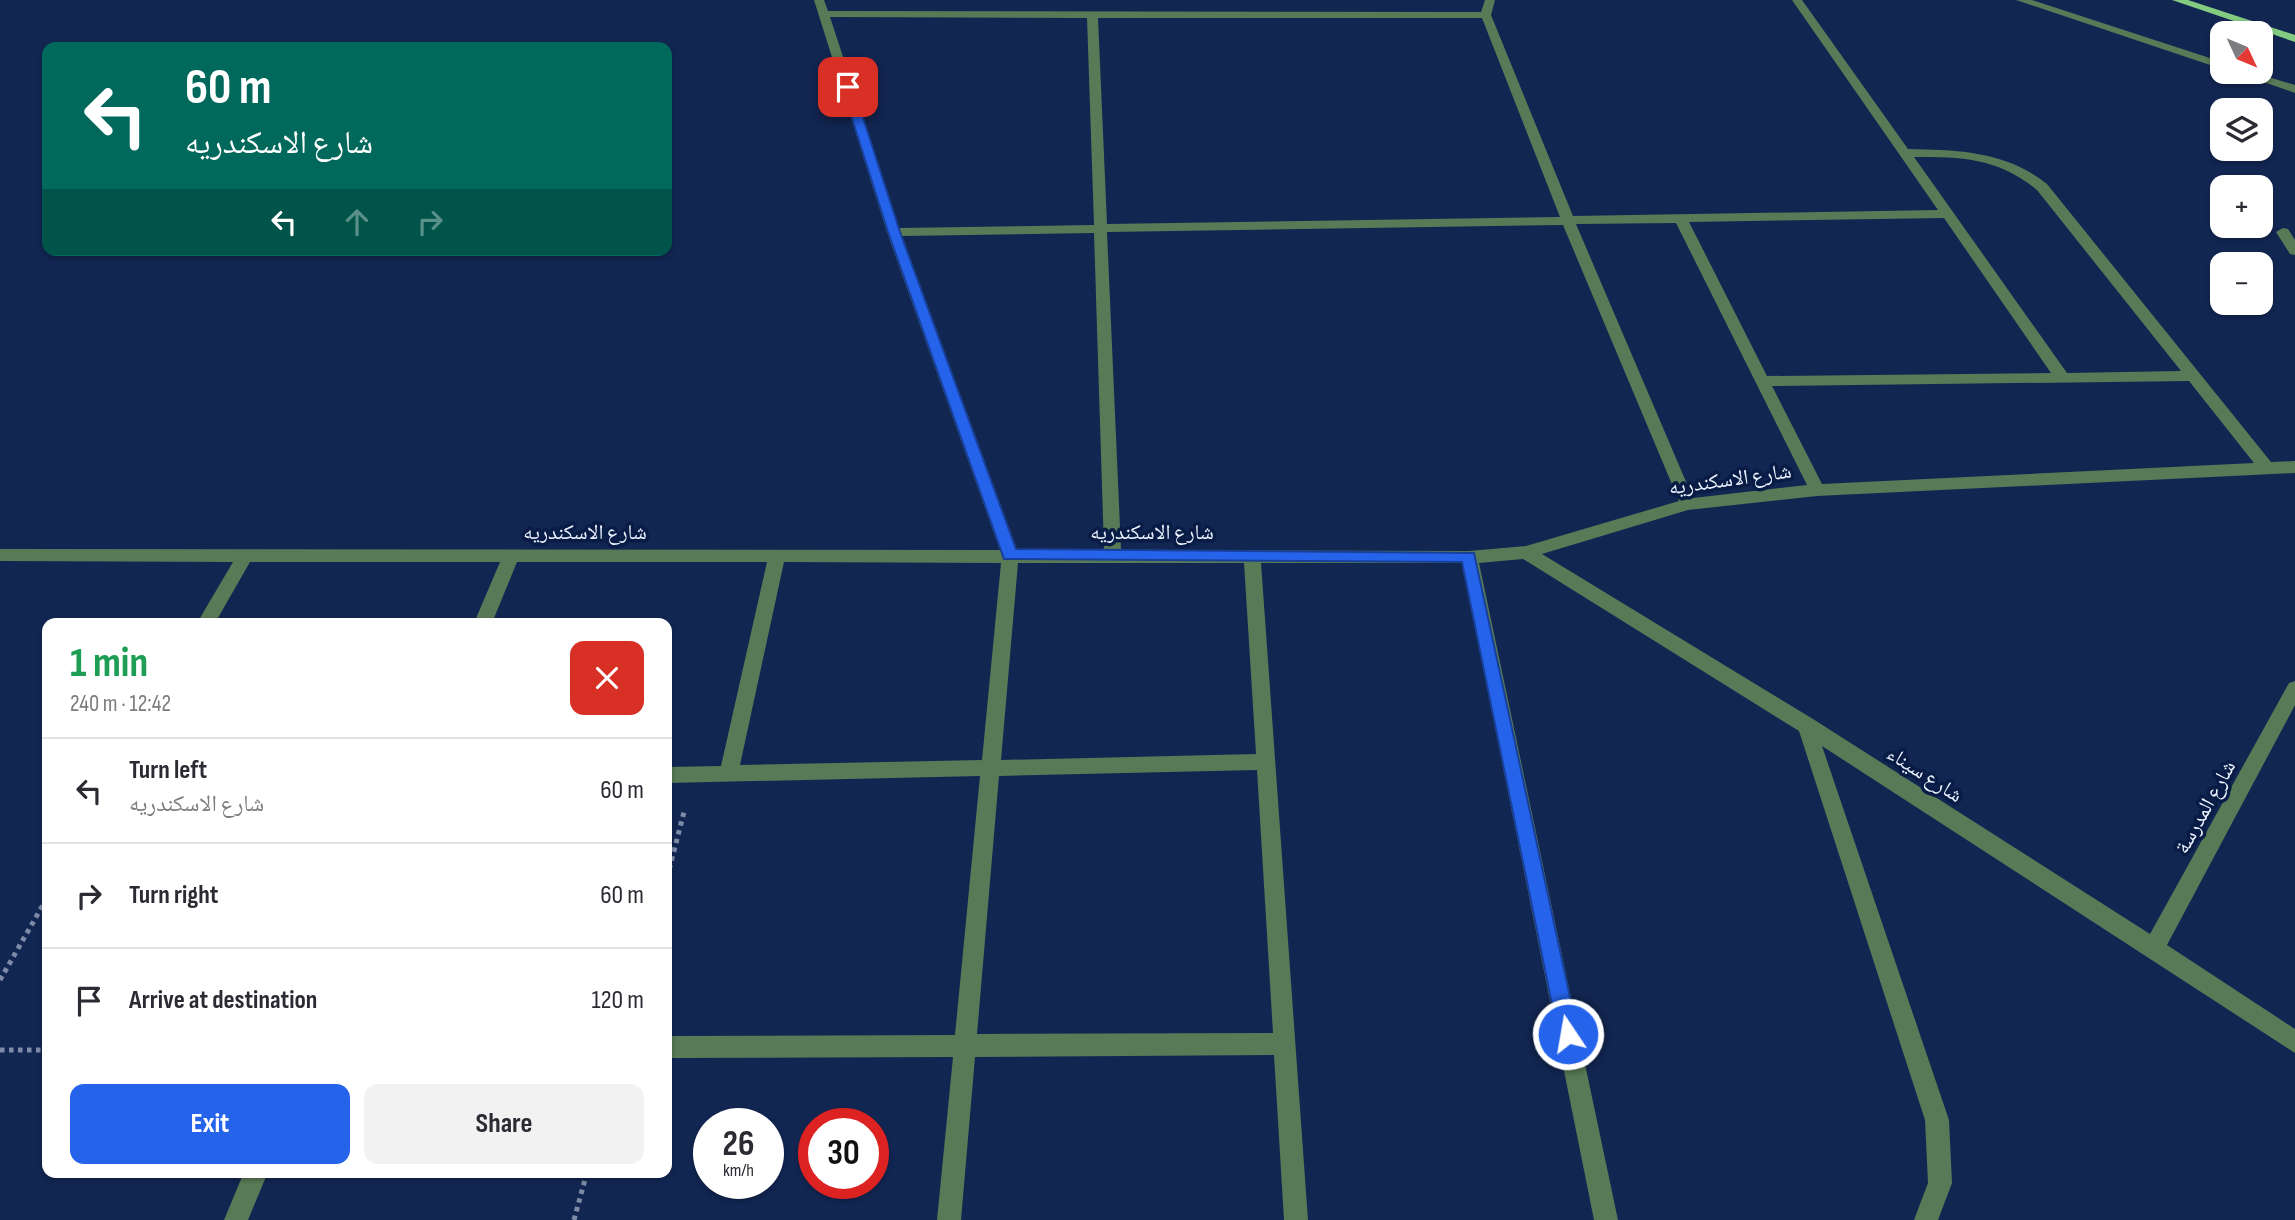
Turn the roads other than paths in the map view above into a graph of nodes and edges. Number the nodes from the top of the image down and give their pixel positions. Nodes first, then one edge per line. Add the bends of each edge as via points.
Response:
1 (1157, 0) edge
2 (1490, 0) edge
3 (1797, 0) edge
4 (2021, 0) edge
5 (2177, 0) edge
6 (822, 7) edge
7 (1092, 15) junction
8 (1158, 15) junction
9 (1486, 15) junction
10 (2295, 38) edge
11 (2210, 62) edge
12 (2273, 82) edge
13 (2295, 89) edge
14 (1907, 153) junction
15 (1948, 214) junction
16 (1681, 219) junction
17 (1568, 221) junction
18 (1100, 228) junction
19 (894, 232) junction
20 (2283, 232) dead end
21 (2295, 251) edge
22 (2192, 376) junction
23 (2062, 377) junction
24 (1761, 381) junction
25 (2295, 467) edge
26 (2267, 468) junction
27 (1817, 490) junction
28 (1688, 504) junction
29 (1526, 552) junction
30 (0, 555) edge
31 (245, 555) junction
32 (511, 555) junction
33 (776, 555) junction
34 (1010, 555) junction
35 (1112, 555) junction
36 (1252, 555) junction
37 (1469, 557) junction
38 (209, 618) edge
39 (485, 618) edge
40 (2295, 688) edge
41 (1806, 725) junction
42 (1266, 762) junction
43 (991, 767) junction
44 (729, 773) junction
45 (672, 775) edge
46 (2154, 947) junction
47 (2295, 1042) edge
48 (1284, 1044) junction
49 (965, 1045) junction
50 (672, 1047) edge
51 (254, 1178) edge
52 (236, 1220) edge
53 (949, 1220) edge
54 (1296, 1220) edge
55 (1606, 1220) edge
56 (1926, 1220) edge

1 - 8 street
2 - 9 street
3 - 14 street
4 - 11 street
5 - 10 main road
6 - 7 street
6 - 19 street
7 - 8 street
7 - 18 street
8 - 9 street
9 - 17 street
12 - 13 street
14 - 15 street
14 - 22 street via 1978,155 2027,173
15 - 16 street
15 - 23 street
16 - 17 street
16 - 24 street
17 - 18 street
17 - 28 street
18 - 19 street
18 - 35 street
19 - 34 street
20 - 21 street
22 - 23 street
22 - 26 street
23 - 24 street
24 - 27 street
25 - 26 street, شارع الاسكندريه
26 - 27 street, شارع الاسكندريه
27 - 28 street, شارع الاسكندريه
28 - 29 street, شارع الاسكندريه
29 - 37 street, شارع الاسكندريه
29 - 41 street, شارع سيناء
30 - 31 street, شارع الاسكندريه
31 - 32 street, شارع الاسكندريه
31 - 38 street
32 - 33 street, شارع الاسكندريه
32 - 39 street
33 - 34 street, شارع الاسكندريه
33 - 44 street
34 - 35 street, شارع الاسكندريه
34 - 43 street
35 - 36 street, شارع الاسكندريه
36 - 37 street, شارع الاسكندريه
36 - 42 street
37 - 55 street
40 - 46 street, شارع المدرسة
41 - 46 street, شارع سيناء
41 - 56 street via 1937,1121 1940,1183
42 - 43 street
42 - 48 street
43 - 44 street
43 - 49 street
44 - 45 street
46 - 47 street, شارع سيناء
48 - 49 street
48 - 54 street
49 - 50 street
49 - 53 street
51 - 52 street

